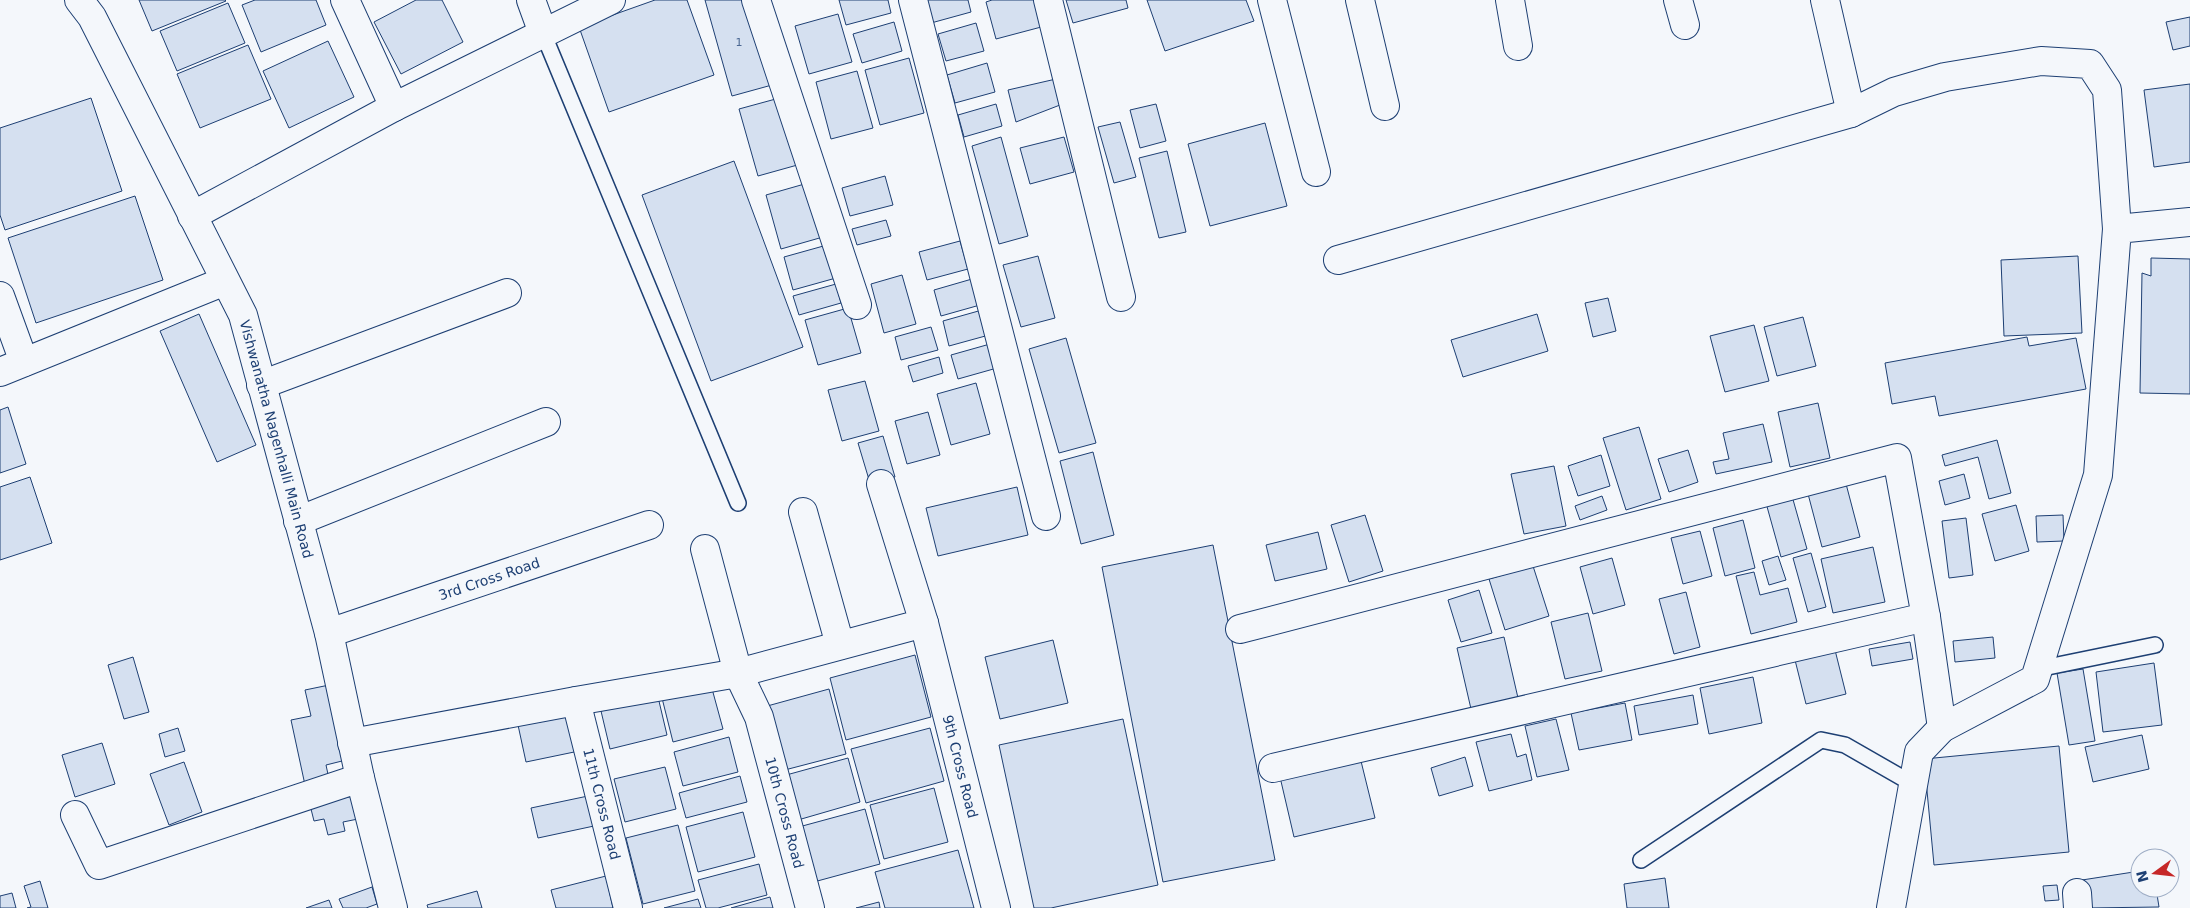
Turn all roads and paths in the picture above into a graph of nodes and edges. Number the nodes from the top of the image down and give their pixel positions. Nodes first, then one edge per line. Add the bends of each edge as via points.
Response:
1 (79, 0) edge
2 (345, 0) edge
3 (531, 0) edge
4 (611, 0) edge
5 (756, 0) edge
6 (913, 0) edge
7 (1048, 0) edge
8 (1272, 0) edge
9 (1360, 0) edge
10 (1510, 0) edge
11 (1824, 0) edge
12 (543, 33) junction
13 (1518, 46) dead end
14 (1385, 106) dead end
15 (394, 107) junction
16 (1851, 113) junction
17 (1316, 172) dead end
18 (192, 216) junction
19 (2190, 222) edge
20 (2117, 229) junction
21 (1338, 260) dead end
22 (225, 281) junction
23 (507, 293) dead end
24 (0, 296) edge
25 (1121, 297) dead end
26 (857, 305) dead end
27 (12, 367) edge
28 (261, 385) junction
29 (546, 422) dead end
30 (881, 484) dead end
31 (738, 503) dead end
32 (803, 512) dead end
33 (1046, 516) dead end
34 (298, 521) junction
35 (649, 525) dead end
36 (705, 549) dead end
37 (1926, 617) junction
38 (924, 623) junction
39 (1240, 629) dead end
40 (329, 633) junction
41 (840, 645) junction
42 (2155, 645) dead end
43 (2038, 668) junction
44 (738, 673) junction
45 (576, 700) junction
46 (1942, 728) junction
47 (352, 743) junction
48 (1273, 768) dead end
49 (360, 778) junction
50 (1913, 784) junction
51 (75, 815) dead end
52 (1641, 860) dead end
53 (393, 908) edge
54 (628, 908) edge
55 (810, 908) edge
56 (996, 908) edge
57 (1891, 908) edge

1 - 18 street, Vishwanatha Nagenhalli Main Road via 92,16
2 - 15 street
3 - 12 street
4 - 12 street
5 - 26 street
6 - 33 street
7 - 25 street
8 - 17 street
9 - 14 street
10 - 13 street
11 - 16 street
12 - 15 street
12 - 31 lane
15 - 18 street
16 - 20 street via 1894,92 1945,77 2041,61 2090,64 2107,90
16 - 21 street
18 - 22 street, Vishwanatha Nagenhalli Main Road
19 - 20 street
20 - 43 street via 2098,475
22 - 27 street
22 - 28 street, Vishwanatha Nagenhalli Main Road via 243,315
23 - 28 street
24 - 27 street
28 - 34 street, Vishwanatha Nagenhalli Main Road
29 - 34 street
30 - 38 street, 9th Cross Road
32 - 41 street
34 - 40 street, Vishwanatha Nagenhalli Main Road
35 - 40 street, 3rd Cross Road
36 - 44 street, 10th Cross Road
37 - 39 street via 1897,458
37 - 46 street
37 - 48 street
38 - 41 street
38 - 56 street, 9th Cross Road
40 - 47 street, Vishwanatha Nagenhalli Main Road
41 - 44 street
42 - 43 lane
43 - 46 street via 2035,679
44 - 45 street
44 - 55 street, 10th Cross Road via 758,717
45 - 47 street
45 - 54 street, 11th Cross Road
46 - 50 street via 1919,752
47 - 49 street, Vishwanatha Nagenhalli Main Road
49 - 51 street via 98,866
49 - 53 street, Vishwanatha Nagenhalli Main Road
50 - 52 lane via 1845,745 1821,740
50 - 57 street

